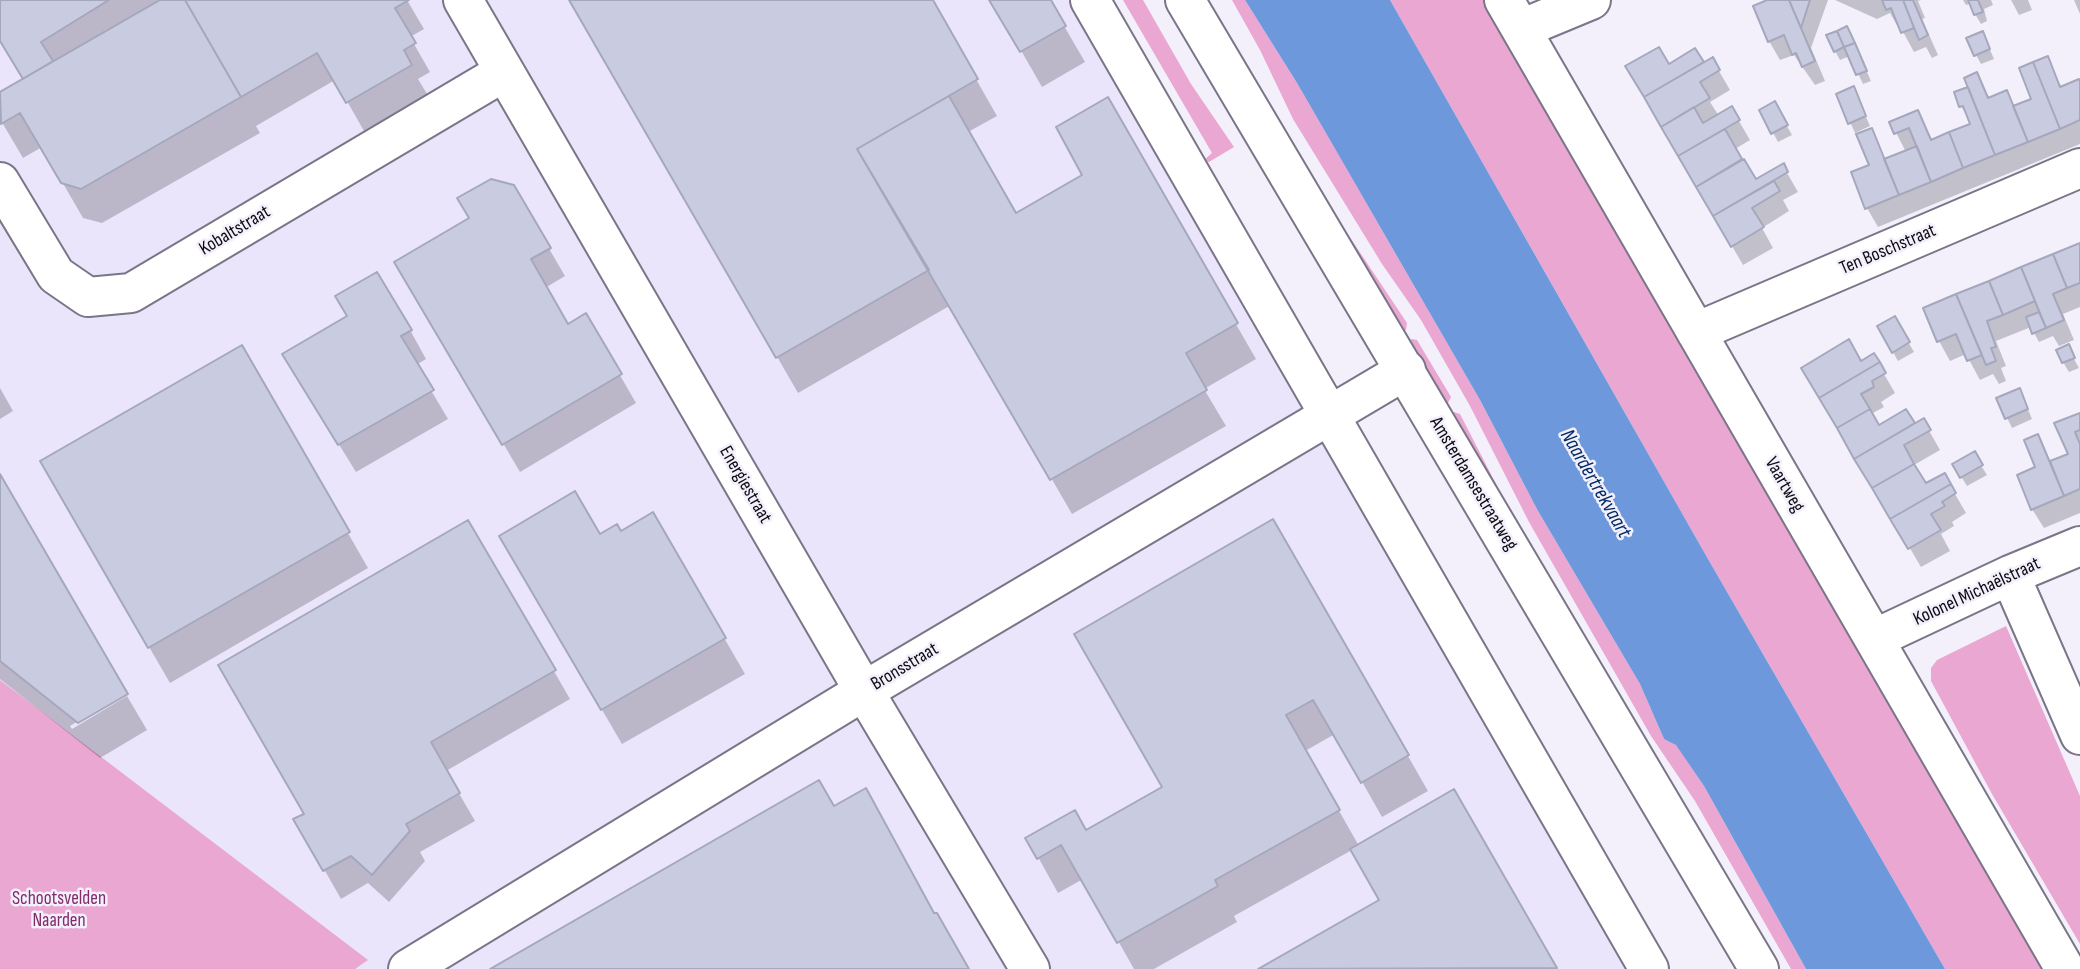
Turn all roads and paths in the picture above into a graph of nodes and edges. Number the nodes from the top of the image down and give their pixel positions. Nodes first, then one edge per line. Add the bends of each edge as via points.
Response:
1 (463, 0) edge
2 (1090, 0) edge
3 (1185, 0) edge
4 (1591, 0) edge
5 (1513, 15) edge
6 (504, 72) junction
7 (2080, 168) edge
8 (0, 182) edge
9 (1696, 332) junction
10 (1406, 370) junction
11 (1328, 415) junction
12 (2080, 546) edge
13 (2010, 575) junction
14 (1874, 639) junction
15 (864, 691) junction
16 (2080, 734) edge
17 (408, 969) edge
18 (1030, 969) edge
19 (1649, 969) edge
20 (1759, 969) edge
21 (2065, 969) edge

1 - 6 street, Energiestraat
2 - 11 street
3 - 10 street, Amsterdamsestraatweg
4 - 5 street
5 - 9 street, Vaartweg
6 - 8 street, Kobaltstraat via 131,293 88,297 55,275
6 - 15 street, Energiestraat
7 - 9 street, Ten Boschstraat
9 - 14 street, Vaartweg
10 - 11 street, Bronsstraat
10 - 20 street, Amsterdamsestraatweg
11 - 15 street, Bronsstraat
11 - 19 street
12 - 13 street, Kolonel Michaëlstraat
13 - 14 street, Kolonel Michaëlstraat
13 - 16 street
14 - 21 street, Vaartweg
15 - 17 street, Bronsstraat
15 - 18 street, Energiestraat

